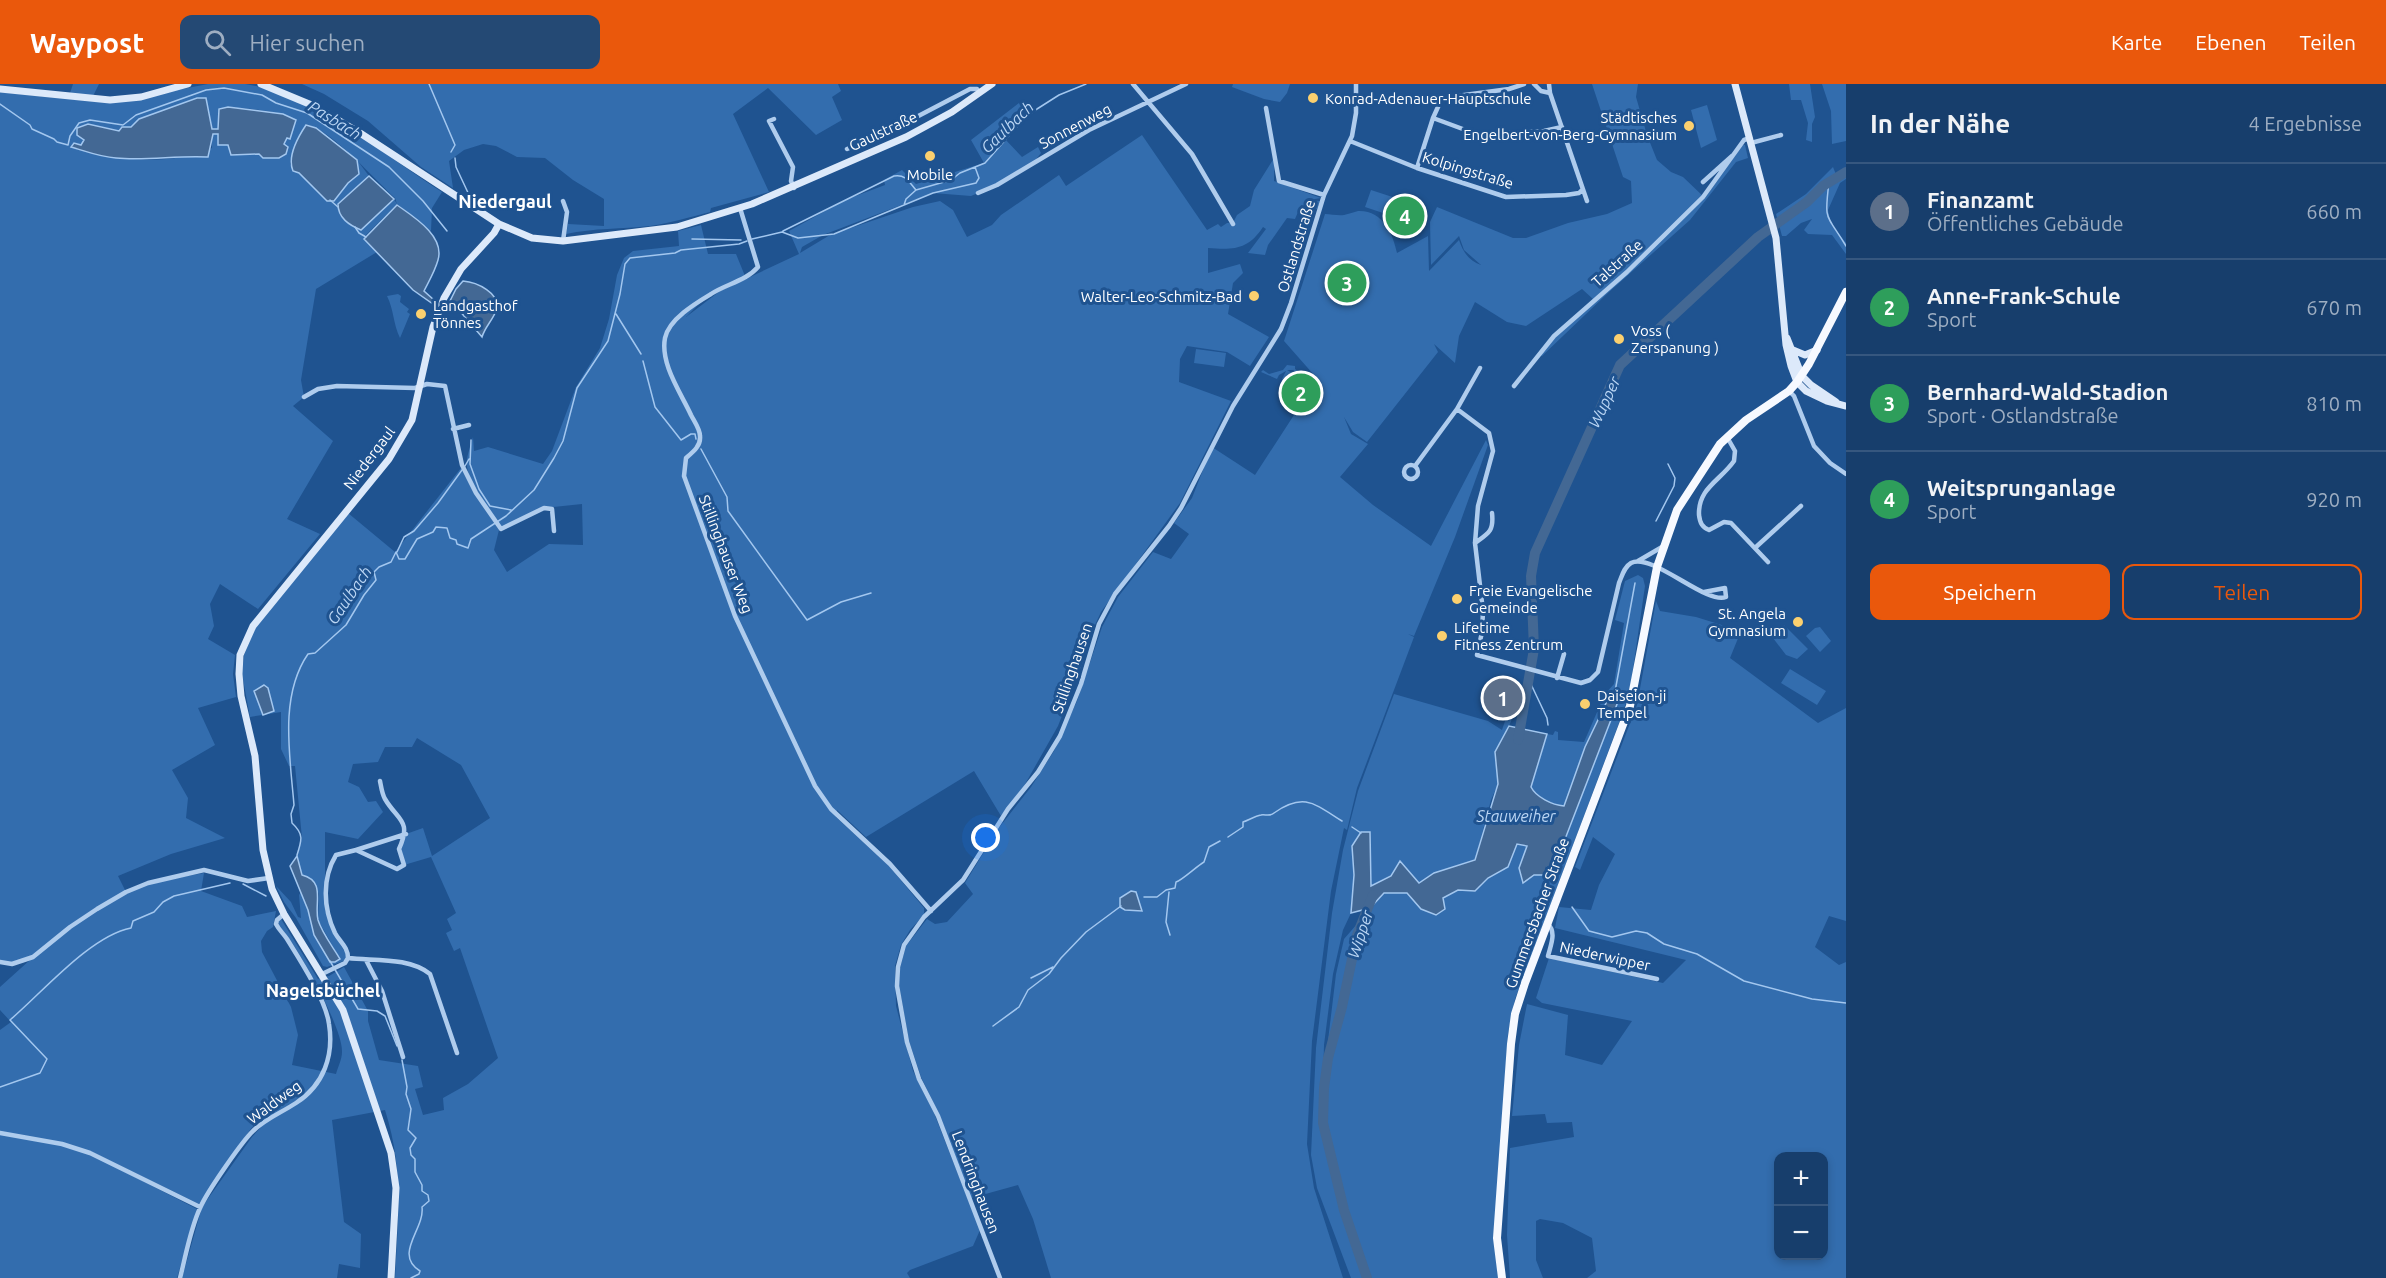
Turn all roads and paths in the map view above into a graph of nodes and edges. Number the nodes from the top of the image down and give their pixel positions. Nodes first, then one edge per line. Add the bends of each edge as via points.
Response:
1 (188, 84) edge
2 (261, 84) edge
3 (992, 84) edge
4 (1134, 84) edge
5 (1186, 84) edge
6 (1356, 84) edge
7 (1524, 84) edge
8 (1534, 84) edge
9 (1549, 84) edge
10 (1735, 84) edge
11 (0, 89) edge
12 (979, 92) junction
13 (1550, 93) junction
14 (1149, 102) junction
15 (1266, 108) dead end
16 (1433, 118) junction
17 (774, 119) dead end
18 (1562, 127) junction
19 (1781, 135) dead end
20 (1350, 141) junction
21 (1750, 141) junction
22 (847, 149) dead end
23 (1734, 155) junction
24 (1417, 168) junction
25 (1703, 182) dead end
26 (794, 188) junction
27 (1582, 190) junction
28 (978, 193) dead end
29 (1324, 195) junction
30 (563, 201) dead end
31 (1587, 201) dead end
32 (740, 208) junction
33 (499, 224) junction
34 (1233, 225) dead end
35 (563, 241) junction
36 (1846, 292) edge
37 (1787, 338) junction
38 (1793, 350) junction
39 (1817, 350) junction
40 (1480, 368) dead end
41 (1800, 379) junction
42 (421, 386) junction
43 (1514, 386) dead end
44 (1789, 391) junction
45 (304, 397) dead end
46 (1233, 406) joint
47 (1846, 406) edge
48 (1457, 409) junction
49 (469, 425) dead end
50 (453, 429) junction
51 (1727, 437) junction
52 (1415, 466) dead end
53 (1846, 474) edge
54 (1801, 506) dead end
55 (1492, 513) dead end
56 (554, 531) dead end
57 (1475, 543) junction
58 (1664, 546) junction
59 (1756, 548) junction
60 (1635, 562) junction
61 (1768, 562) dead end
62 (1657, 567) junction
63 (1704, 592) dead end
64 (1564, 654) dead end
65 (1557, 678) junction
66 (380, 781) dead end
67 (406, 834) junction
68 (356, 850) junction
69 (269, 878) junction
70 (931, 911) junction
71 (284, 914) junction
72 (1547, 923) junction
73 (348, 958) junction
74 (366, 960) junction
75 (0, 962) edge
76 (322, 974) junction
77 (1657, 979) dead end
78 (457, 1053) dead end
79 (404, 1057) dead end
80 (927, 1096) joint
81 (0, 1133) edge
82 (200, 1207) junction
83 (180, 1278) edge
84 (391, 1278) edge
85 (1000, 1278) edge
86 (1502, 1278) edge

1 - 11 main road via 141,97 110,100
2 - 33 main road, Gaulstraße via 314,106 360,133
3 - 12 main road, Gaulstraße
4 - 14 street
5 - 14 street, Sonnenweg
6 - 20 street, Ostlandstraße via 1356,113
7 - 16 street via 1442,98
8 - 13 street
9 - 13 street
10 - 21 main road
12 - 22 street, Gaulstraße via 970,89
12 - 26 main road, Gaulstraße via 906,137
13 - 18 street
14 - 28 street, Sonnenweg via 1089,130
14 - 34 street via 1192,154
15 - 29 street via 1279,181
16 - 18 street via 1479,135
16 - 24 street
17 - 26 street via 769,121 793,167
18 - 27 street
19 - 21 street
20 - 24 street, Kolpingstraße
20 - 29 street, Ostlandstraße
21 - 23 street, Talstraße via 1744,140
21 - 37 main road via 1777,242
23 - 25 street, Talstraße
23 - 43 street, Talstraße via 1704,197 1554,336
24 - 27 street, Kolpingstraße via 1511,198 1566,195
26 - 32 main road, Gaulstraße
27 - 31 street
29 - 46 street, Ostlandstraße via 1283,323
30 - 35 street via 567,212
32 - 35 main road, Gaulstraße via 678,227
32 - 70 street, Stillinghauser Weg via 759,264 747,276 711,294 677,319 664,339 666,361 700,434 697,448 686,458 684,476 735,616 814,786 831,809 890,864
33 - 35 main road, Gaulstraße via 532,238
33 - 42 main road, Niedergaul via 447,292 433,327
36 - 39 main road, Gummersbacher Straße
37 - 38 main road
37 - 41 main road via 1788,359
38 - 39 main road via 1805,355
38 - 41 main road
39 - 41 main road, Gummersbacher Straße
40 - 48 street
41 - 44 main road, Gummersbacher Straße
41 - 47 main road
42 - 45 street via 338,386 318,389
42 - 50 street via 445,387
42 - 69 main road, Niedergaul via 412,420 394,452 253,626 240,655 241,696 255,756
44 - 51 main road, Gummersbacher Straße
44 - 53 street via 1814,446
46 - 70 street, Stillinghausen via 1181,508 1115,594 1098,624 1081,684 1060,736 963,880
48 - 52 street
48 - 57 street via 1489,434 1493,450 1478,506
49 - 50 street
50 - 56 street via 462,465 500,528 552,508
51 - 58 main road, Gummersbacher Straße via 1677,510
51 - 59 street via 1735,451 1734,461 1705,489 1699,505 1700,521 1709,530 1724,522 1731,524
54 - 59 street
55 - 57 street via 1491,530
57 - 65 street via 1483,611 1477,655
58 - 60 street
58 - 62 main road, Gummersbacher Straße
59 - 61 street
60 - 62 street
60 - 65 street via 1627,567 1619,583 1598,672 1581,683
62 - 63 street
62 - 72 main road, Gummersbacher Straße via 1630,706
64 - 65 street
66 - 67 street via 385,799 399,815
67 - 68 street
67 - 68 street via 399,849 404,865 397,869
68 - 73 street via 336,855 328,868 326,889 326,909
69 - 71 main road, Niedergaul
69 - 75 street via 248,881 204,870 167,878 126,892 70,927 28,960
70 - 80 street, Stillinghausen via 904,945 897,986 908,1042
71 - 76 main road, Niedergaul
71 - 82 street, Waldweg via 276,924 328,1018 327,1065 310,1093 251,1132
72 - 77 street, Niederwipper via 1554,934 1548,956
72 - 86 main road, Gummersbacher Straße via 1512,1031 1497,1238
73 - 74 street
73 - 76 street
74 - 78 street via 422,967 430,974
74 - 79 street via 382,991
76 - 84 main road, Niedergaul via 343,1010 391,1153 396,1188
80 - 85 street, Lendringhausen
81 - 82 street via 90,1153
82 - 83 street, Waldweg

